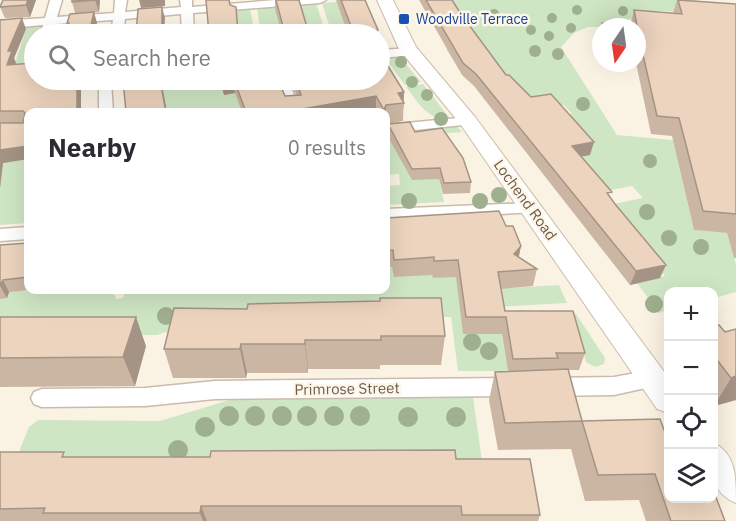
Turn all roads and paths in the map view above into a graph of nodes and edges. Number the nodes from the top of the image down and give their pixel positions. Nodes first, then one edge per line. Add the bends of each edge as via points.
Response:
1 (56, 0) edge
2 (121, 0) edge
3 (320, 0) edge
4 (385, 0) edge
5 (187, 5) edge
6 (120, 15) junction
7 (51, 21) junction
8 (50, 24) edge
9 (119, 24) edge
10 (188, 24) edge
11 (0, 25) edge
12 (411, 52) junction
13 (390, 53) edge
14 (105, 90) edge
15 (285, 90) edge
16 (106, 108) edge
17 (292, 108) edge
18 (468, 121) junction
19 (390, 129) edge
20 (531, 208) junction
21 (390, 215) edge
22 (652, 379) junction
23 (665, 395) edge
24 (42, 398) dead end
25 (718, 463) edge
26 (736, 487) edge

1 - 7 street
2 - 6 street
3 - 5 street
4 - 12 street, Lochend Road
5 - 6 street
5 - 10 street
6 - 7 street
6 - 9 street
7 - 8 street
7 - 11 street
12 - 13 street
12 - 18 street, Lochend Road
14 - 16 street
15 - 17 street
18 - 19 street
18 - 20 street, Lochend Road
20 - 21 street
20 - 22 street, Lochend Road
22 - 23 street, Lochend Road
22 - 24 street, Primrose Street via 614,386 215,390 146,397
25 - 26 street

